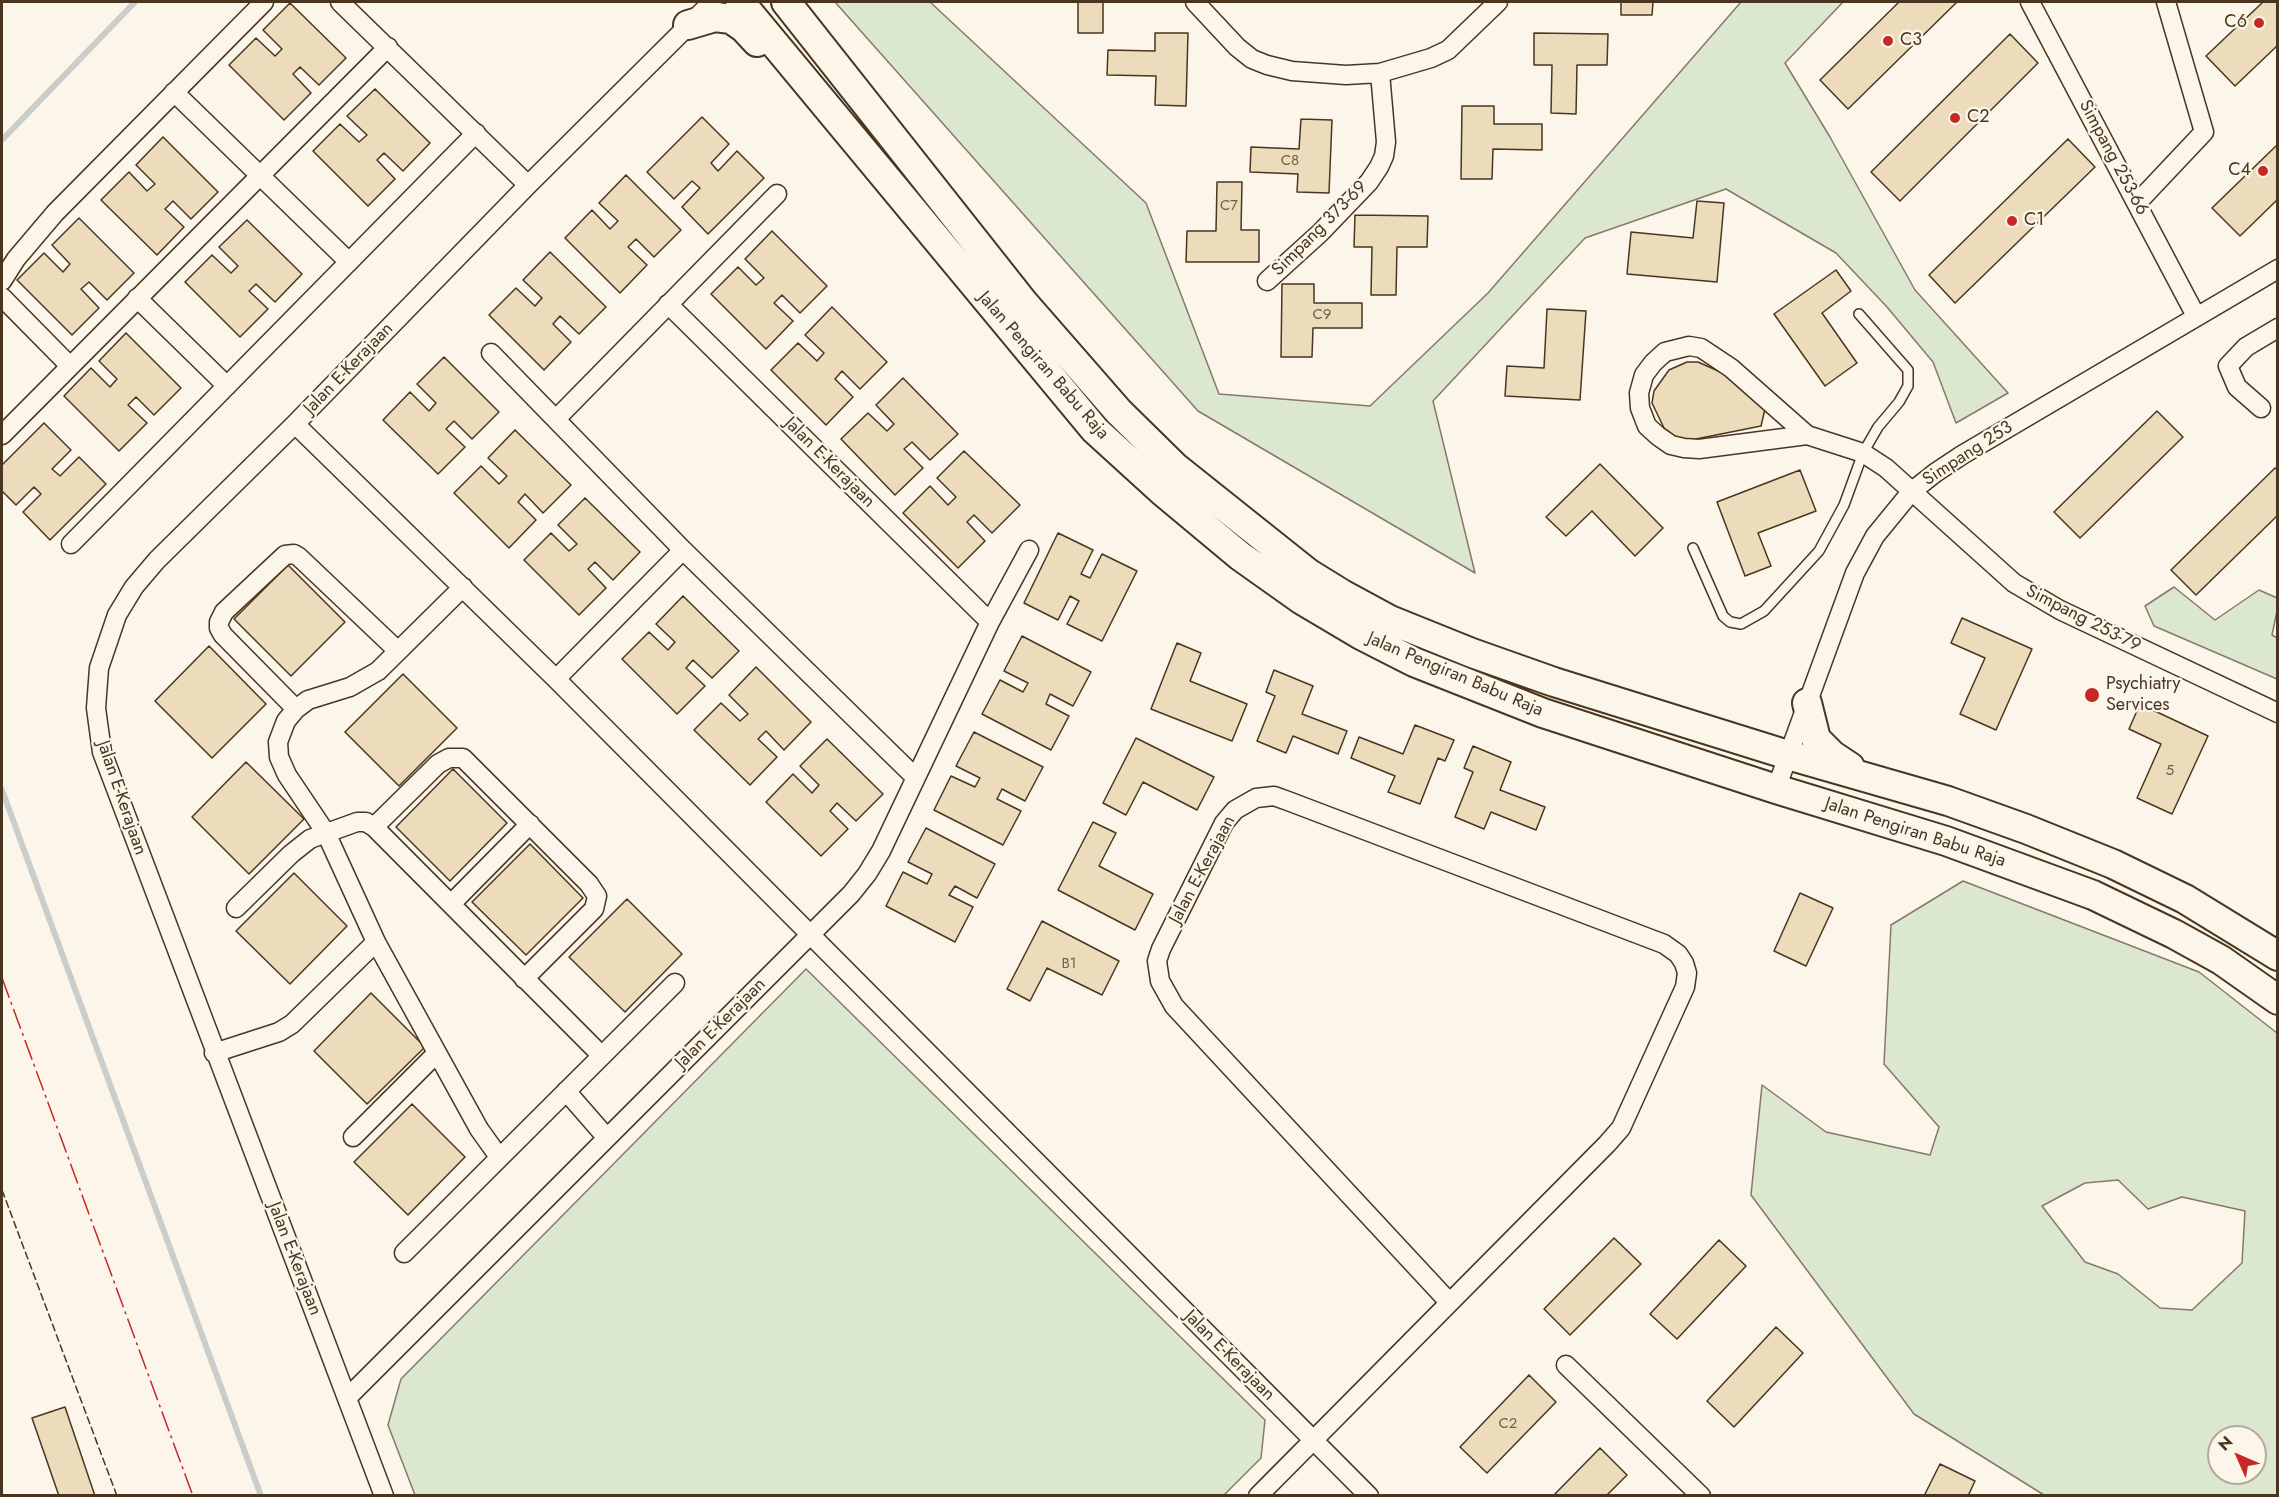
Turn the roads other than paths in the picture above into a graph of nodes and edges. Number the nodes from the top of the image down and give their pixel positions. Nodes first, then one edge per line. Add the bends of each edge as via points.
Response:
1 (264, 2) edge
2 (340, 2) edge
3 (712, 2) edge
4 (740, 2) edge
5 (786, 2) edge
6 (1195, 2) edge
7 (1498, 2) edge
8 (2030, 2) edge
9 (2166, 2) edge
10 (693, 13) edge
11 (388, 48) junction
12 (1380, 73) junction
13 (174, 92) junction
14 (476, 133) junction
15 (849, 135) junction
16 (260, 177) junction
17 (528, 185) junction
18 (777, 194) dead end
19 (2137, 202) junction
20 (349, 262) junction
21 (2277, 269) edge
22 (2, 281) edge
23 (1267, 281) dead end
24 (2, 297) edge
25 (137, 298) junction
26 (668, 304) junction
27 (1859, 314) dead end
28 (2196, 316) junction
29 (2277, 327) edge
30 (491, 353) dead end
31 (70, 366) junction
32 (227, 386) junction
33 (2261, 408) dead end
34 (556, 420) junction
35 (295, 424) junction
36 (2, 435) edge
37 (1807, 435) junction
38 (1863, 453) junction
39 (1911, 492) junction
40 (71, 544) dead end
41 (1693, 548) dead end
42 (683, 550) junction
43 (1029, 550) dead end
44 (463, 587) junction
45 (990, 622) junction
46 (398, 651) junction
47 (556, 679) junction
48 (1807, 703) junction
49 (297, 709) junction
50 (2277, 713) edge
51 (1788, 755) junction
52 (915, 777) junction
53 (1866, 777) junction
54 (1776, 789) junction
55 (530, 824) junction
56 (374, 827) junction
57 (326, 833) junction
58 (451, 904) junction
59 (236, 908) dead end
60 (810, 936) junction
61 (376, 942) junction
62 (2277, 956) edge
63 (524, 979) junction
64 (675, 983) dead end
65 (2277, 1000) edge
66 (214, 1053) junction
67 (437, 1053) junction
68 (602, 1056) junction
69 (566, 1091) junction
70 (353, 1137) dead end
71 (607, 1138) junction
72 (499, 1157) junction
73 (404, 1253) dead end
74 (1449, 1302) junction
75 (1566, 1365) dead end
76 (347, 1398) junction
77 (1313, 1440) junction
78 (384, 1496) edge
79 (1258, 1496) edge
80 (1369, 1496) edge
81 (1701, 1496) edge

1 - 13 street
2 - 11 street
3 - 10 street, Jalan E-Kerajaan
4 - 15 main road, Jalan Pengiran Babu Raja
5 - 51 main road, Jalan Pengiran Babu Raja via 1023,302 1119,412 1175,467 1308,573 1390,620 1473,653
6 - 12 street via 1237,47 1267,65 1325,74
7 - 12 street via 1448,50
8 - 19 street, Simpang 253-66
9 - 19 street via 2204,132
10 - 15 main road via 738,22 806,100
10 - 17 street, Jalan E-Kerajaan
11 - 14 street
11 - 16 street
12 - 23 street, Simpang 373-69 via 1386,142 1379,167 1320,233
13 - 16 street
13 - 22 street via 36,234
14 - 17 street
14 - 20 street
15 - 54 main road, Jalan Pengiran Babu Raja via 1095,430 1239,556 1302,600 1414,662 1543,713
16 - 20 street
16 - 25 street
17 - 35 street, Jalan E-Kerajaan
18 - 26 street
19 - 28 street, Simpang 253-66
20 - 32 street
21 - 28 street, Simpang 253
24 - 31 street
25 - 31 street
25 - 32 street
26 - 34 street
26 - 45 street, Jalan E-Kerajaan
27 - 38 lane via 1908,370 1908,386
28 - 39 street, Simpang 253 via 1962,455
29 - 33 street via 2246,347 2228,366 2237,387
30 - 34 street
31 - 36 street
32 - 40 street
34 - 42 street
35 - 44 street, Jalan E-Kerajaan
35 - 66 street, Jalan E-Kerajaan via 134,587 117,615 99,668 96,708 102,752
37 - 37 street via 1731,368 1701,348 1689,346 1665,352 1644,375 1640,408 1647,426 1671,445 1699,449
37 - 38 street, Simpang 253-79
38 - 39 street, Simpang 253-79
38 - 41 lane via 1844,505 1820,551 1764,611 1741,624 1723,616
39 - 48 street, Simpang 253 via 1875,536 1855,573
39 - 50 street, Simpang 253-79 via 2014,583 2060,610
42 - 47 street
42 - 52 street
43 - 45 street, Jalan E-Kerajaan
44 - 46 street
44 - 47 street, Jalan E-Kerajaan
45 - 52 street, Jalan E-Kerajaan
46 - 49 street via 363,681 308,700
46 - 49 street via 299,557 285,555 224,612 219,628
47 - 60 street, Jalan E-Kerajaan
48 - 51 street, Simpang 253
48 - 53 main road via 1816,740
49 - 57 street via 282,730 279,757
51 - 53 main road, Jalan Pengiran Babu Raja
51 - 54 street, Simpang 253
52 - 60 street, Jalan E-Kerajaan via 867,874
53 - 62 main road, Jalan Pengiran Babu Raja via 1959,805 2113,864 2185,899
54 - 65 main road, Jalan Pengiran Babu Raja via 1946,841 2093,895 2221,960
55 - 56 street via 471,765 456,756 438,764
55 - 58 street
55 - 63 street via 589,884 597,902
56 - 57 street via 357,822
56 - 58 street
57 - 59 street via 300,846
57 - 61 street
58 - 63 street
60 - 71 street, Jalan E-Kerajaan
60 - 77 street, Jalan E-Kerajaan
61 - 66 street via 292,1024
61 - 67 street
63 - 68 street
64 - 68 street
66 - 76 street, Jalan E-Kerajaan
67 - 70 street
67 - 72 street
68 - 69 street
69 - 71 street
69 - 72 street
71 - 76 street, Jalan E-Kerajaan
72 - 73 street
74 - 74 street, Jalan E-Kerajaan via 1621,1128 1685,987 1688,973 1684,963 1664,944 1274,796 1246,802 1224,823 1161,950 1157,971 1166,994
74 - 77 street
75 - 81 street
76 - 78 street, Jalan E-Kerajaan
77 - 79 street
77 - 80 street, Jalan E-Kerajaan

